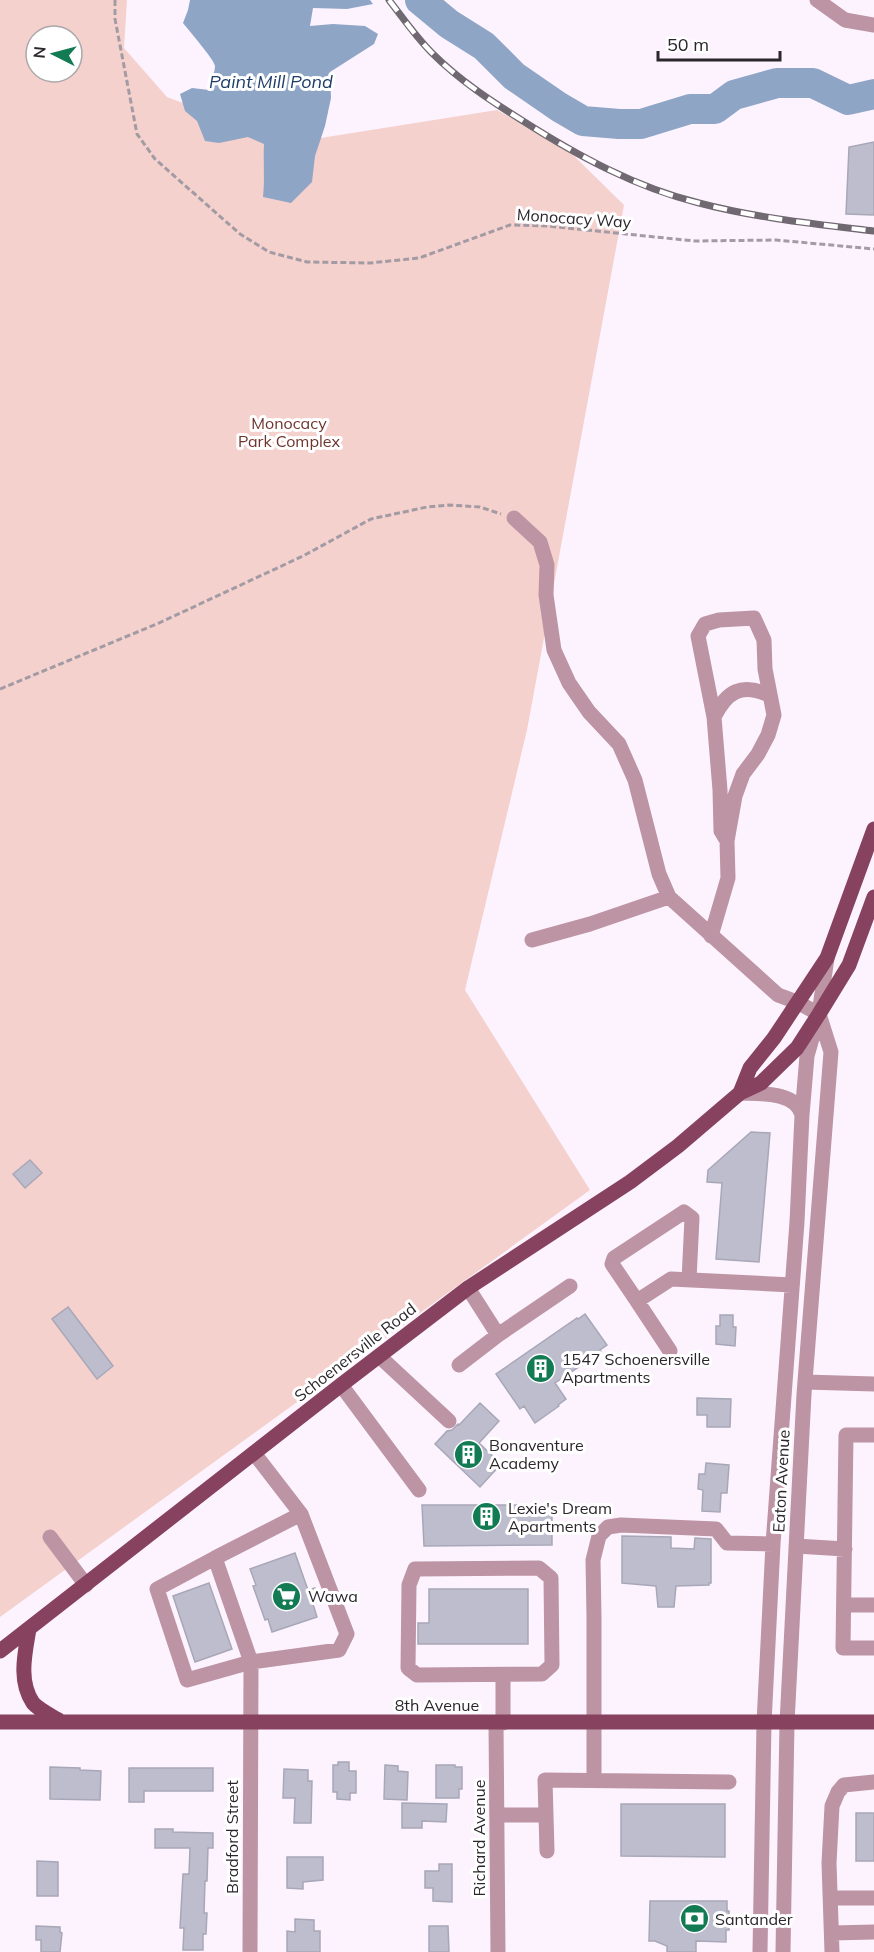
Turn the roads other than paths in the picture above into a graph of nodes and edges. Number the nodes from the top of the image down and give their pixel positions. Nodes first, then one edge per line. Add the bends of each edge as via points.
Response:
1 (817, 0) edge
2 (874, 25) edge
3 (514, 518) road end
4 (769, 694) junction
5 (714, 717) junction
6 (874, 829) edge
7 (727, 841) junction
8 (669, 897) junction
9 (874, 897) edge
10 (711, 936) junction
11 (532, 940) dead end
12 (827, 958) junction
13 (797, 1002) junction
14 (819, 1014) junction
15 (740, 1093) junction
16 (802, 1115) junction
17 (689, 1281) junction
18 (792, 1285) junction
19 (570, 1286) dead end
20 (468, 1288) junction
21 (637, 1301) junction
22 (498, 1335) junction
23 (670, 1352) dead end
24 (379, 1356) junction
25 (459, 1365) dead end
26 (805, 1382) junction
27 (874, 1384) edge
28 (341, 1385) junction
29 (449, 1421) dead end
30 (874, 1435) edge
31 (254, 1453) junction
32 (419, 1490) dead end
33 (301, 1514) junction
34 (50, 1537) dead end
35 (773, 1544) junction
36 (796, 1546) junction
37 (845, 1549) junction
38 (215, 1558) junction
39 (86, 1585) junction
40 (844, 1605) junction
41 (874, 1605) edge
42 (29, 1629) junction
43 (874, 1648) edge
44 (0, 1651) edge
45 (251, 1662) junction
46 (503, 1675) junction
47 (60, 1721) junction
48 (0, 1722) edge
49 (874, 1722) edge
50 (250, 1723) junction
51 (500, 1723) junction
52 (593, 1723) junction
53 (764, 1723) junction
54 (788, 1723) junction
55 (594, 1780) junction
56 (729, 1782) dead end
57 (874, 1782) edge
58 (497, 1815) junction
59 (546, 1815) junction
60 (547, 1851) dead end
61 (831, 1898) junction
62 (874, 1898) edge
63 (874, 1932) edge
64 (832, 1933) junction
65 (250, 1952) edge
66 (498, 1952) edge
67 (760, 1952) edge
68 (783, 1952) edge
69 (832, 1952) edge

1 - 2 street via 845,20
3 - 8 street via 540,542 548,565 546,595 554,650 589,712 619,744 635,780 659,874
4 - 5 street via 741,689 727,696
4 - 5 street via 764,640 754,618 705,624 698,636
4 - 7 street via 774,715 768,735 743,774
5 - 7 street via 721,831
6 - 12 main road, Schoenersville Road
7 - 10 street via 728,878
8 - 10 street
8 - 11 street
9 - 14 main road, Schoenersville Road via 849,965
10 - 13 street via 778,995
12 - 13 main road, Schoenersville Road
12 - 14 street, Eaton Avenue
13 - 14 street
13 - 15 main road, Schoenersville Road via 750,1068
14 - 15 main road, Schoenersville Road via 797,1047 761,1083
14 - 16 street, Eaton Avenue via 807,1056
14 - 26 street, Eaton Avenue via 831,1052
15 - 16 street via 778,1096 800,1108
15 - 20 main road, Schoenersville Road via 653,1165
16 - 18 street, Eaton Avenue
17 - 18 street
17 - 21 street via 671,1279
17 - 21 street via 692,1218 684,1212 614,1258 612,1264
18 - 35 street, Eaton Avenue
19 - 22 street
20 - 22 street
20 - 24 main road, Schoenersville Road
21 - 23 street
22 - 25 street
24 - 28 main road, Schoenersville Road
24 - 29 street
26 - 27 street
26 - 36 street, Eaton Avenue
28 - 31 main road, Schoenersville Road
28 - 32 street
30 - 37 street via 846,1435
31 - 33 street
31 - 39 main road, Schoenersville Road
33 - 38 street
33 - 45 street via 347,1634 339,1650
34 - 39 street
35 - 52 street via 727,1543 716,1529 608,1527 599,1536 592,1560
35 - 53 street, Eaton Avenue
36 - 37 street
36 - 54 street, Eaton Avenue
37 - 40 street
38 - 45 street
38 - 45 street via 157,1589 187,1680
39 - 42 main road, Schoenersville Road
40 - 41 street
40 - 43 street via 843,1648
42 - 44 main road, Schoenersville Road
42 - 47 main road via 23,1670 27,1689 34,1704
45 - 50 street, Bradford Street
46 - 46 street via 542,1674 552,1665 551,1578 539,1568 416,1569 409,1585 408,1668 417,1675
46 - 51 street, Richard Avenue
47 - 48 main road, 8th Avenue
47 - 50 main road, 8th Avenue
49 - 54 main road, 8th Avenue
50 - 51 main road, 8th Avenue
50 - 65 street, Bradford Street
51 - 52 main road, 8th Avenue
51 - 58 street, Richard Avenue
52 - 53 main road, 8th Avenue
52 - 55 street
53 - 54 main road, 8th Avenue
53 - 67 street, Eaton Avenue
54 - 68 street, Eaton Avenue
55 - 56 street
55 - 59 street via 545,1780
57 - 61 street via 844,1785 832,1806
58 - 59 street
58 - 66 street, Richard Avenue
59 - 60 street
61 - 62 street
61 - 64 street
63 - 64 street
64 - 69 street

